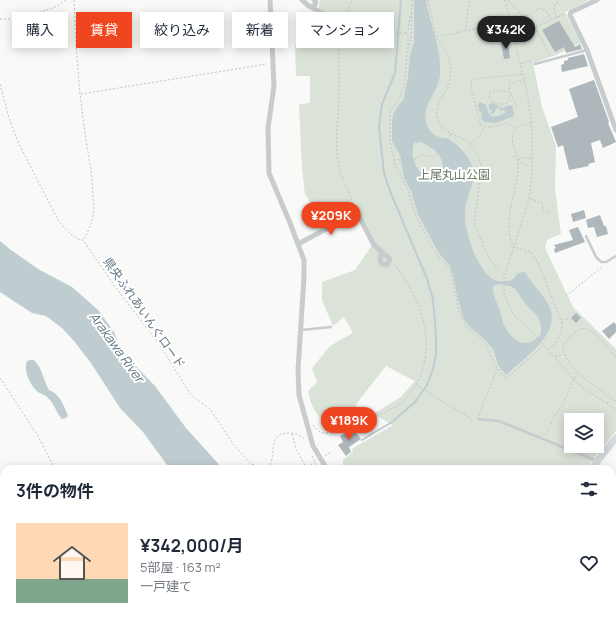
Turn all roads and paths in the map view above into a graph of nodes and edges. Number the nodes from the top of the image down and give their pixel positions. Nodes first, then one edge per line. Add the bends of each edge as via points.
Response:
1 (66, 0) edge
2 (74, 0) edge
3 (270, 0) edge
4 (302, 0) edge
5 (314, 0) edge
6 (352, 0) edge
7 (412, 0) edge
8 (428, 0) edge
9 (470, 0) edge
10 (505, 0) edge
11 (508, 0) edge
12 (561, 0) edge
13 (597, 0) edge
14 (309, 6) junction
15 (320, 12) edge
16 (348, 12) edge
17 (412, 13) junction
18 (564, 14) dead end
19 (525, 16) junction
20 (557, 17) junction
21 (0, 19) edge
22 (551, 19) junction
23 (510, 23) junction
24 (535, 27) junction
25 (512, 28) junction
26 (523, 29) junction
27 (466, 32) junction
28 (394, 33) edge
29 (405, 33) junction
30 (436, 37) junction
31 (338, 48) edge
32 (408, 50) junction
33 (587, 50) junction
34 (550, 56) dead end
35 (273, 63) junction
36 (535, 64) dead end
37 (523, 74) junction
38 (525, 81) junction
39 (0, 84) edge
40 (510, 92) junction
41 (80, 94) junction
42 (517, 107) dead end
43 (532, 123) junction
44 (484, 127) junction
45 (516, 128) junction
46 (616, 130) edge
47 (451, 134) junction
48 (470, 144) junction
49 (532, 159) junction
50 (394, 160) junction
51 (518, 161) junction
52 (532, 166) junction
53 (529, 198) junction
54 (549, 212) dead end
55 (359, 216) junction
56 (586, 236) dead end
57 (83, 240) junction
58 (298, 244) junction
59 (514, 247) junction
60 (382, 252) junction
61 (616, 256) edge
62 (390, 260) junction
63 (605, 262) junction
64 (505, 275) junction
65 (566, 296) dead end
66 (568, 319) dead end
67 (561, 320) junction
68 (331, 327) dead end
69 (301, 330) junction
70 (543, 344) junction
71 (548, 350) junction
72 (564, 355) junction
73 (554, 356) junction
74 (616, 357) edge
75 (497, 369) junction
76 (579, 373) junction
77 (0, 378) edge
78 (574, 378) junction
79 (416, 385) junction
80 (611, 397) junction
81 (616, 401) edge
82 (607, 404) junction
83 (616, 410) edge
84 (478, 419) junction
85 (311, 421) dead end
86 (292, 433) junction
87 (544, 438) junction
88 (616, 438) edge
89 (307, 442) dead end
90 (310, 450) dead end
91 (331, 452) dead end
92 (324, 456) dead end
93 (316, 461) junction
94 (598, 461) junction
95 (53, 465) edge
96 (254, 465) edge
97 (270, 465) edge
98 (304, 465) edge
99 (310, 465) edge
100 (318, 465) edge
101 (325, 465) edge
102 (594, 465) edge

1 - 21 path via 58,6 19,19
2 - 41 path
3 - 35 street
4 - 14 street
5 - 14 street via 314,7
6 - 16 path
7 - 17 path
8 - 30 path
9 - 27 path
10 - 23 path
11 - 19 path
12 - 20 path via 554,8
13 - 33 street via 571,12 570,15
14 - 15 street
17 - 29 path via 408,31
17 - 32 path via 412,41
18 - 20 path
19 - 22 path via 541,8
19 - 26 path
20 - 22 path
22 - 24 path
23 - 25 path
23 - 27 path
24 - 26 path
24 - 34 path
25 - 26 path
25 - 37 path
27 - 30 path
28 - 29 path
29 - 32 path via 408,36
30 - 47 path via 448,55 451,71 449,85 439,102 436,114 440,126
31 - 55 path via 338,156 340,170
32 - 50 path via 402,95 390,112 390,140
33 - 36 lane
33 - 46 street
35 - 41 path
35 - 58 street via 274,86 268,144 269,173
37 - 38 path
37 - 44 path via 472,81 472,92 480,122
38 - 40 path via 510,84
38 - 43 path
39 - 57 path, 県央ふれあいんぐロード via 18,142 58,220 70,234
40 - 40 path via 509,101 503,105 489,97 489,94 494,92
40 - 42 path
41 - 57 path via 94,209 92,221
43 - 45 path via 522,124
43 - 49 path
44 - 45 path via 508,123
44 - 48 path via 479,137
45 - 51 path via 512,136
47 - 48 path
47 - 50 path via 433,157 420,155 417,159
48 - 64 path via 478,155 482,169 475,224 489,258
49 - 51 path via 524,157
49 - 52 path
50 - 75 path via 420,223 436,253 450,268 462,319 485,343
51 - 52 path
51 - 59 path via 518,180 509,224
52 - 53 path
53 - 54 path via 542,203 543,211
53 - 59 path
55 - 58 street via 328,228
55 - 60 street via 374,245
56 - 63 lane via 596,257
57 - 96 path, 県央ふれあいんぐロード via 159,344 191,396 210,408 234,445
58 - 69 street via 304,260
59 - 64 path
59 - 67 path via 527,250 534,255
60 - 62 street
60 - 62 street via 381,264 387,264
61 - 63 lane
62 - 79 path via 409,283 423,318 425,364
63 - 65 path
64 - 70 path via 503,286 515,316
66 - 67 path
67 - 71 path via 560,336
68 - 69 lane
69 - 101 street via 299,395 313,446
70 - 71 path
70 - 75 path via 506,379
71 - 73 path
72 - 73 path
72 - 74 path via 563,346 580,329 585,328 593,332
72 - 76 path
73 - 78 path
75 - 84 path
76 - 78 path
76 - 80 path
77 - 95 path via 38,436
78 - 82 path via 587,391
78 - 87 path via 562,407 554,416
79 - 84 path via 474,420
79 - 85 path via 397,406 376,417 370,418 360,414 325,434 318,432
80 - 81 path
80 - 82 path
82 - 83 path
84 - 87 lane via 498,421
86 - 89 path
86 - 97 path, 県央ふれあいんぐロード via 277,436
86 - 98 path via 291,437
87 - 94 lane
88 - 94 street
90 - 93 path
91 - 92 path
93 - 99 path
93 - 100 path
94 - 102 street

